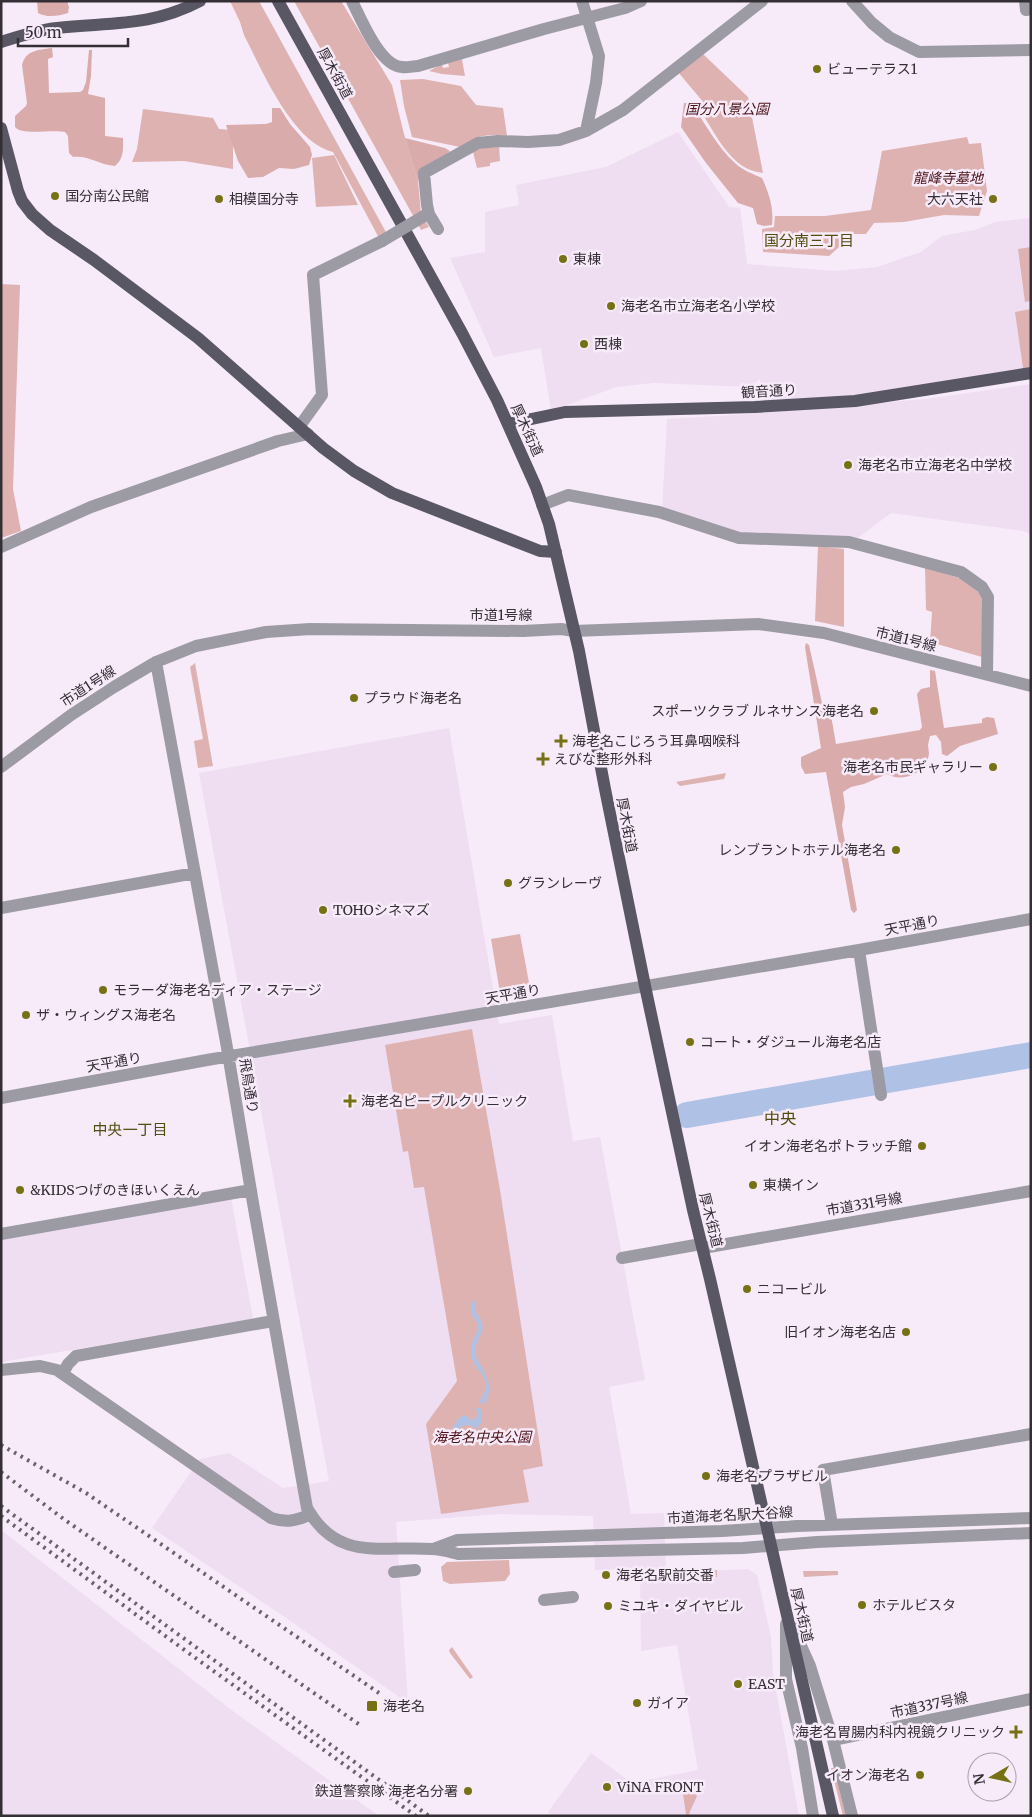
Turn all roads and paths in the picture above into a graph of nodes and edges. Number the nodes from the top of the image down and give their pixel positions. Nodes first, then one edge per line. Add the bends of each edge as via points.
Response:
1 (200, 1) edge
2 (278, 1) edge
3 (352, 1) edge
4 (582, 1) edge
5 (641, 1) edge
6 (762, 1) edge
7 (852, 1) edge
8 (1025, 1) edge
9 (1031, 9) edge
10 (588, 17) junction
11 (1, 42) edge
12 (1031, 50) edge
13 (1, 128) edge
14 (586, 131) junction
15 (427, 215) junction
16 (438, 228) dead end
17 (1031, 374) edge
18 (508, 424) junction
19 (304, 430) junction
20 (542, 505) junction
21 (1, 547) edge
22 (556, 552) junction
23 (574, 631) junction
24 (156, 662) junction
25 (987, 674) junction
26 (1031, 686) edge
27 (1, 767) edge
28 (195, 873) junction
29 (1, 908) edge
30 (1031, 919) edge
31 (858, 950) junction
32 (645, 986) junction
33 (229, 1057) junction
34 (881, 1090) dead end
35 (1, 1098) edge
36 (251, 1190) junction
37 (1031, 1191) edge
38 (1, 1234) edge
39 (702, 1246) junction
40 (626, 1258) dead end
41 (273, 1321) junction
42 (1, 1370) edge
43 (64, 1373) junction
44 (1031, 1434) edge
45 (311, 1514) junction
46 (1031, 1518) edge
47 (832, 1525) junction
48 (766, 1528) junction
49 (1031, 1533) edge
50 (771, 1546) junction
51 (433, 1548) junction
52 (415, 1570) dead end
53 (394, 1572) dead end
54 (573, 1597) dead end
55 (544, 1600) dead end
56 (786, 1614) junction
57 (1031, 1699) edge
58 (833, 1740) junction
59 (813, 1816) edge
60 (833, 1816) edge
61 (852, 1816) edge

1 - 11 main road via 146,21 46,30
2 - 18 main road, 厚木街道 via 462,333
3 - 10 street via 377,48 387,60 401,67 418,66
4 - 10 street
5 - 10 street
6 - 14 street via 623,110
7 - 12 street via 889,37 919,52
8 - 9 street via 1026,10
10 - 14 street via 599,56
13 - 19 main road via 18,191 32,214 198,338
14 - 15 street via 559,140 478,143 455,154 424,173
15 - 16 street
15 - 19 street, bridge via 313,275 322,395
17 - 18 main road, 観音通り via 855,401 565,412
18 - 20 main road, 厚木街道
19 - 21 street via 91,507
19 - 22 main road via 354,471 392,493 540,551
20 - 22 main road, 厚木街道
20 - 25 street via 568,495 658,512 739,538 849,542 961,572 982,587 988,597
22 - 23 main road, 厚木街道
23 - 24 street, 市道1号線 via 310,629 266,632 196,646
23 - 25 street, 市道1号線 via 758,624 824,633
23 - 32 main road, 厚木街道
24 - 27 street, 市道1号線 via 71,715
24 - 28 street, 飛鳥通り
25 - 26 street, 市道1号線
28 - 29 street
28 - 33 street, 飛鳥通り
30 - 31 street, 天平通り
31 - 32 street, 天平通り
31 - 34 street
32 - 33 street, 天平通り
32 - 39 main road, 厚木街道
33 - 35 street, 天平通り
33 - 36 street, 飛鳥通り
36 - 38 street
36 - 41 street, 飛鳥通り
37 - 39 street, 市道331号線
39 - 40 street, 市道331号線
39 - 48 main road, 厚木街道
41 - 43 street via 76,1356
41 - 45 street, 飛鳥通り
42 - 43 street via 40,1366
43 - 45 street via 271,1518 281,1522 296,1521
44 - 47 street via 823,1470
45 - 51 street, 市道海老名駅大谷線 via 326,1531 355,1547 376,1550
46 - 47 street, 市道海老名駅大谷線
47 - 48 street, 市道海老名駅大谷線
48 - 50 main road, 厚木街道
48 - 51 street, 市道海老名駅大谷線 via 457,1540
49 - 50 street, 市道海老名駅大谷線
50 - 51 street, 市道海老名駅大谷線 via 458,1554
50 - 56 main road, 厚木街道
52 - 53 street
54 - 55 street
56 - 58 street via 810,1666
56 - 59 street via 786,1679
56 - 60 main road, 厚木街道
57 - 58 street, 市道337号線
58 - 61 street

